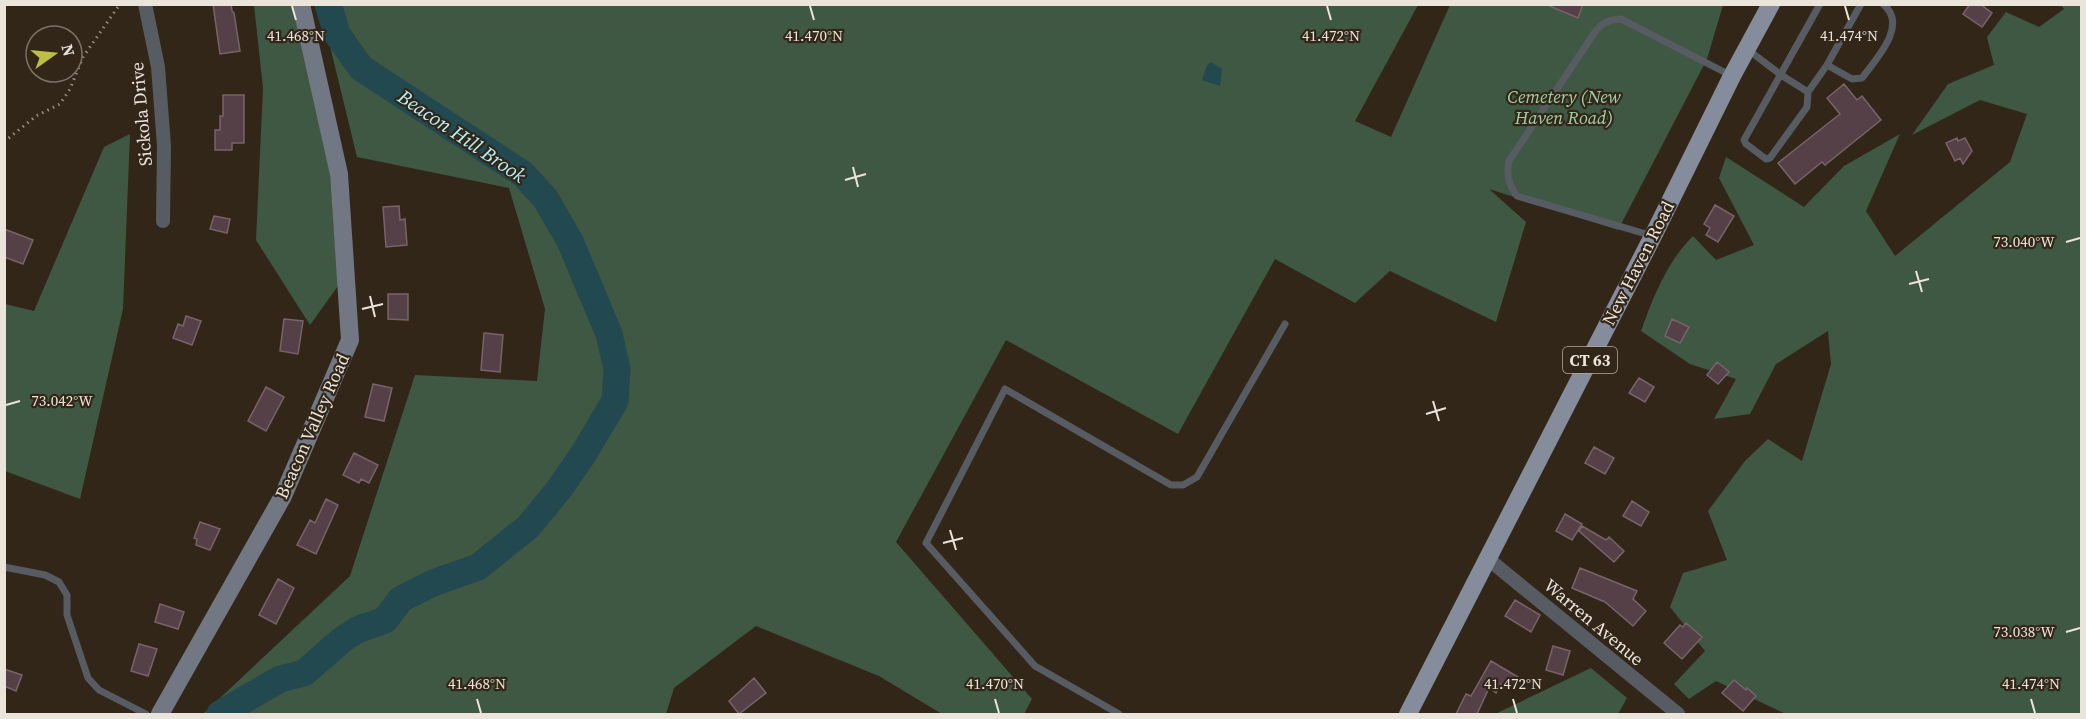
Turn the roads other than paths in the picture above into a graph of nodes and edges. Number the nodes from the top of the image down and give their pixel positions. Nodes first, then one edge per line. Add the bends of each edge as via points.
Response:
1 (145, 4) edge
2 (301, 4) edge
3 (1771, 4) edge
4 (1820, 4) edge
5 (1861, 4) edge
6 (1883, 4) edge
7 (1747, 49) junction
8 (1827, 65) junction
9 (1780, 75) junction
10 (1732, 76) junction
11 (1809, 92) junction
12 (162, 220) dead end
13 (1653, 236) junction
14 (1285, 324) dead end
15 (1487, 558) junction
16 (4, 567) edge
17 (146, 714) edge
18 (160, 714) edge
19 (1119, 714) edge
20 (1408, 714) edge
21 (1678, 714) edge

1 - 12 street, Sickola Drive via 158,67 165,146
2 - 18 street, Beacon Valley Road via 339,174 350,340 283,496
3 - 7 main road, New Haven Road / CT 63
4 - 9 lane
5 - 8 lane
6 - 8 lane via 1893,21 1887,46 1862,78 1852,79
7 - 9 lane
7 - 10 main road, New Haven Road / CT 63
8 - 11 lane
9 - 11 lane
9 - 11 lane via 1744,140 1766,159 1770,159 1807,107
10 - 13 main road, New Haven Road / CT 63
10 - 13 lane via 1621,20 1608,20 1595,32 1509,161 1508,177 1517,196
13 - 15 main road, New Haven Road / CT 63
14 - 19 lane via 1197,477 1184,485 1171,485 1005,389 926,543 1035,666
15 - 20 main road, New Haven Road / CT 63
15 - 21 street, Warren Avenue
16 - 17 lane via 45,575 59,582 67,595 67,615 88,678 99,690

